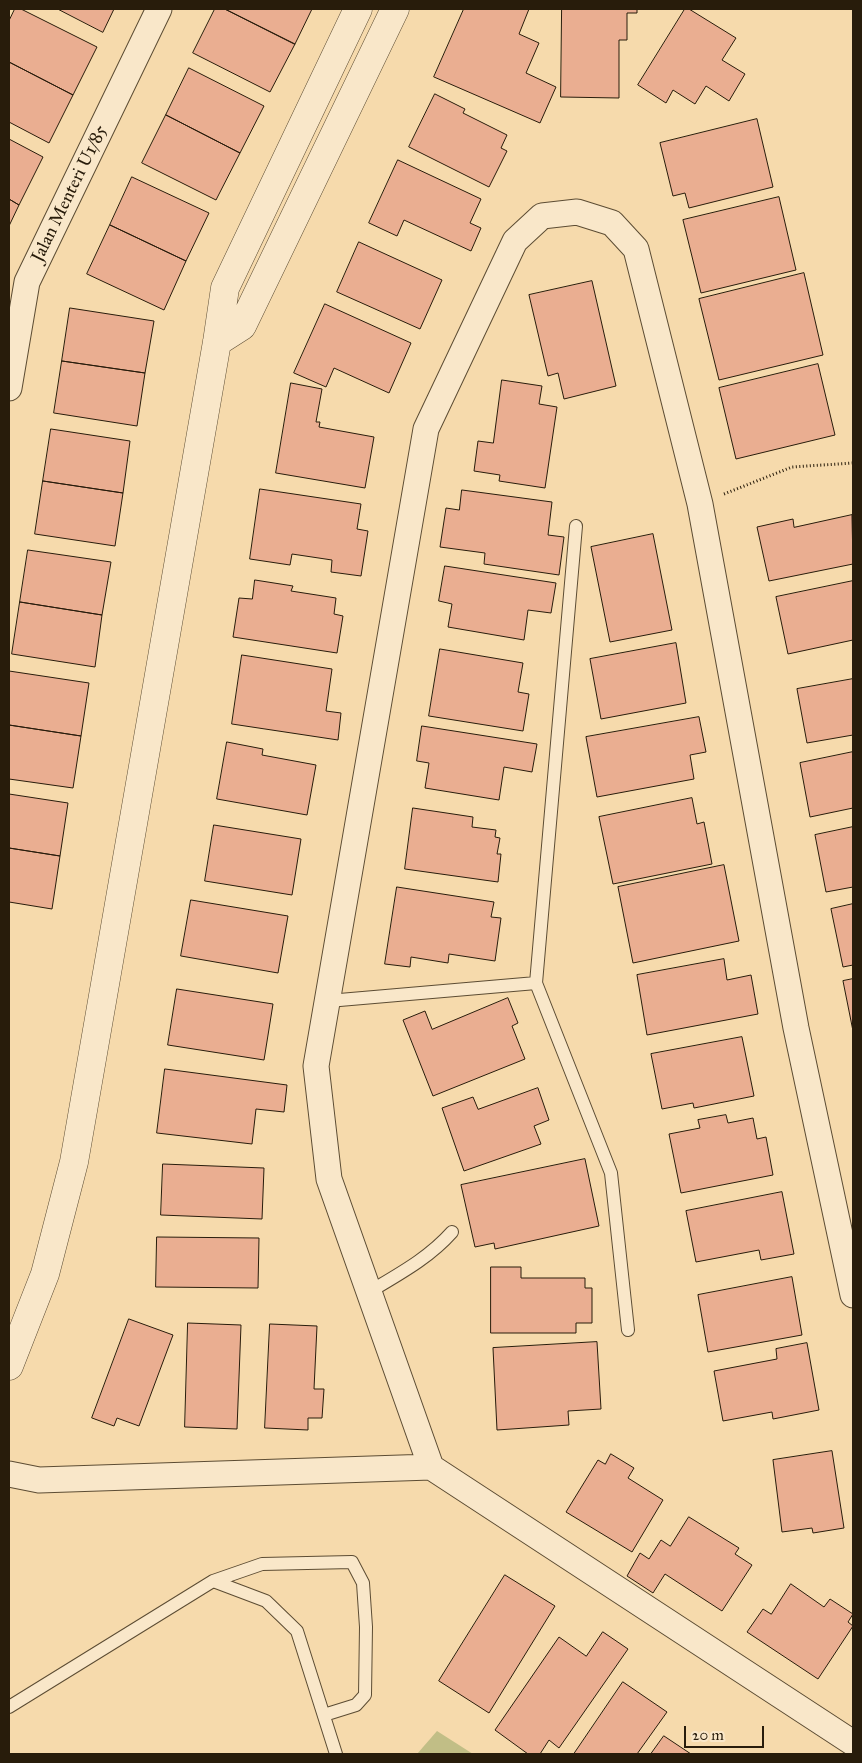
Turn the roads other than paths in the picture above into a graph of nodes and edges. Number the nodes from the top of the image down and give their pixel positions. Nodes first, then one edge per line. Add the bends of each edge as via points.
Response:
1 (159, 9) edge
2 (358, 9) edge
3 (395, 9) edge
4 (217, 342) junction
5 (9, 388) edge
6 (576, 526) dead end
7 (536, 983) junction
8 (328, 1001) junction
9 (452, 1232) dead end
10 (369, 1292) junction
11 (853, 1295) edge
12 (628, 1330) dead end
13 (9, 1366) edge
14 (431, 1467) junction
15 (9, 1474) edge
16 (213, 1581) junction
17 (9, 1707) edge
18 (324, 1716) junction
19 (853, 1743) edge
20 (336, 1754) edge

1 - 5 street, Jalan Menteri U1/85 via 28,282
2 - 4 street via 224,288
3 - 4 street via 242,326
4 - 13 street via 74,1162 45,1274
6 - 7 lane
7 - 8 lane
7 - 12 lane via 610,1173
8 - 10 street via 316,1066 329,1179
8 - 11 street via 426,429 515,241 542,216 577,212 612,223 636,249 700,504 796,1028
9 - 10 lane via 414,1265
10 - 14 street
14 - 15 street via 39,1480
14 - 19 street
16 - 17 lane
16 - 18 lane via 266,1601 297,1631
16 - 18 lane via 262,1564 352,1562 363,1583 365,1695 356,1705
18 - 20 lane

